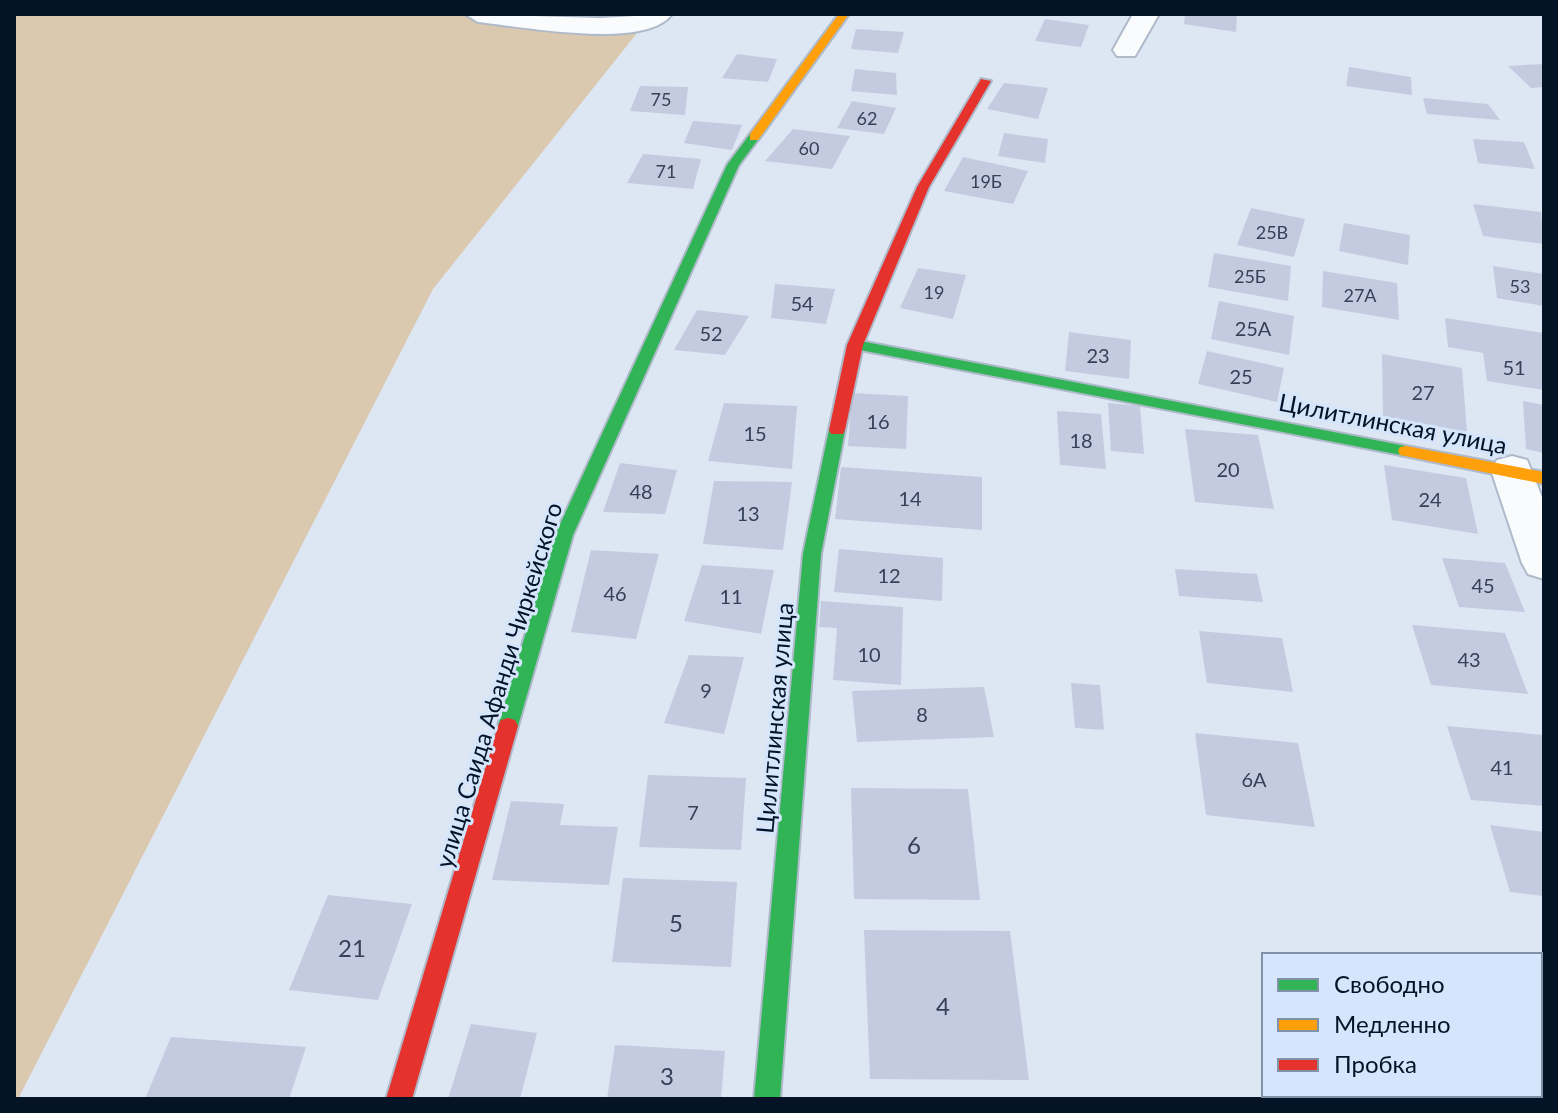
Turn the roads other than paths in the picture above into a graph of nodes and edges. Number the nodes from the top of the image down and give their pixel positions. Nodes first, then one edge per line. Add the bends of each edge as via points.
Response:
1 (478, 14) edge
2 (844, 14) edge
3 (1146, 14) edge
4 (650, 19) edge
5 (1126, 50) dead end
6 (985, 81) dead end
7 (855, 345) junction
8 (1528, 474) edge
9 (1544, 563) edge
10 (399, 1099) edge
11 (767, 1099) edge

1 - 4 street
2 - 10 street, улица Саида Афанди Чиркейского via 733,165 564,535
3 - 5 street
6 - 7 street, Цилитлинская улица via 923,187
7 - 8 street, Цилитлинская улица
7 - 11 street, Цилитлинская улица via 812,554
8 - 9 street

